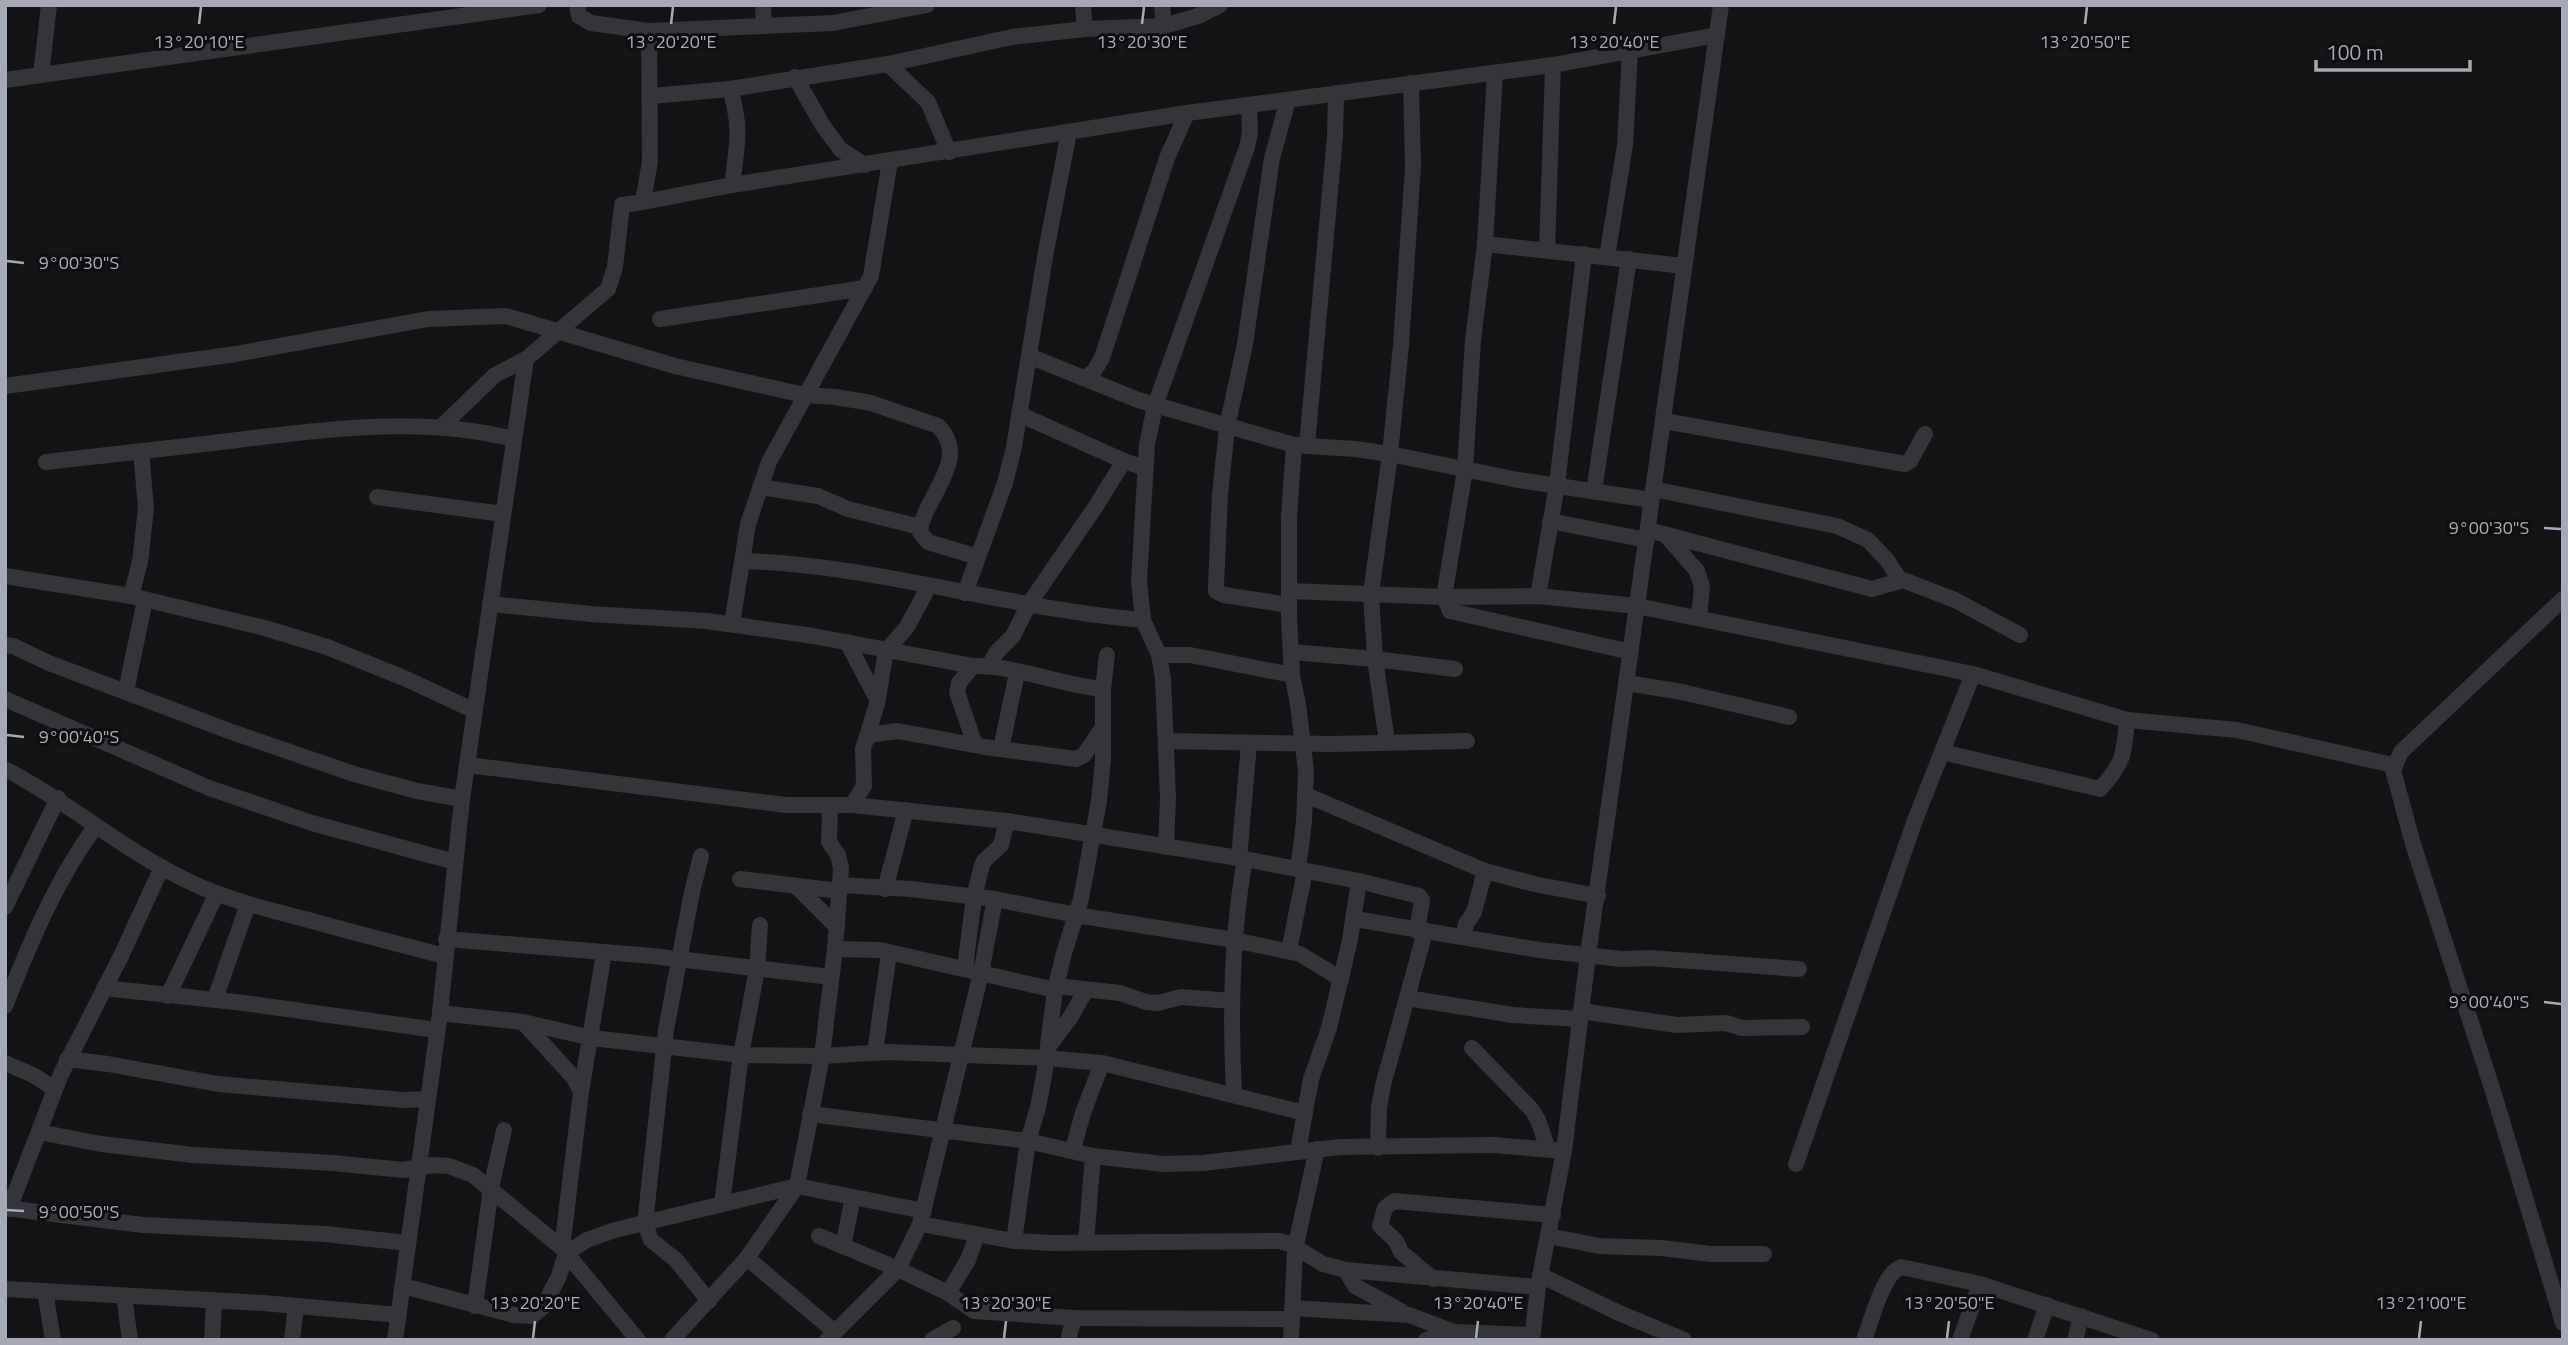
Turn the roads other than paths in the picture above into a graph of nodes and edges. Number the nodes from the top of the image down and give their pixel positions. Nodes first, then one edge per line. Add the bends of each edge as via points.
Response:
1 (49, 5) edge
2 (539, 5) edge
3 (577, 5) edge
4 (763, 5) edge
5 (927, 5) edge
6 (1083, 5) edge
7 (1162, 5) edge
8 (1220, 5) edge
9 (1721, 5) edge
10 (764, 26) junction
11 (1164, 26) junction
12 (1084, 29) junction
13 (649, 31) junction
14 (1717, 35) junction
15 (1630, 51) junction
16 (888, 64) junction
17 (1553, 65) junction
18 (1495, 73) junction
19 (41, 75) junction
20 (795, 77) junction
21 (5, 80) edge
22 (1411, 83) junction
23 (730, 89) junction
24 (1336, 93) junction
25 (651, 96) junction
26 (1288, 100) junction
27 (1250, 105) junction
28 (1187, 113) junction
29 (1069, 132) junction
30 (949, 152) junction
31 (890, 161) junction
32 (865, 164) junction
33 (732, 185) junction
34 (643, 202) junction
35 (1485, 244) junction
36 (1546, 250) junction
37 (1584, 254) junction
38 (1607, 257) junction
39 (1629, 259) junction
40 (1684, 266) junction
41 (864, 288) junction
42 (660, 319) dead end
43 (559, 332) junction
44 (1029, 356) junction
45 (526, 359) junction
46 (1086, 378) junction
47 (5, 386) edge
48 (804, 395) junction
49 (1155, 406) junction
50 (1019, 414) junction
51 (1664, 421) junction
52 (441, 427) junction
53 (1227, 427) junction
54 (1926, 434) dead end
55 (513, 439) junction
56 (1300, 445) junction
57 (141, 451) junction
58 (1390, 454) junction
59 (1124, 461) junction
60 (46, 462) dead end
61 (1145, 468) junction
62 (1465, 470) junction
63 (1558, 485) junction
64 (760, 487) junction
65 (1594, 491) junction
66 (1652, 494) junction
67 (377, 497) dead end
68 (503, 514) junction
69 (1550, 521) junction
70 (920, 527) junction
71 (1665, 534) junction
72 (1647, 535) junction
73 (978, 557) junction
74 (743, 561) junction
75 (5, 576) edge
76 (1900, 580) junction
77 (929, 586) junction
78 (965, 593) junction
79 (1371, 594) junction
80 (1538, 596) junction
81 (1444, 597) junction
82 (138, 598) junction
83 (1290, 598) junction
84 (2563, 599) edge
85 (490, 604) junction
86 (1029, 604) junction
87 (1637, 606) junction
88 (1699, 617) junction
89 (1143, 620) junction
90 (732, 624) junction
91 (2020, 635) dead end
92 (847, 642) junction
93 (5, 645) edge
94 (886, 651) junction
95 (1291, 652) junction
96 (1631, 652) junction
97 (1159, 654) junction
98 (1107, 655) dead end
99 (1375, 659) junction
100 (981, 666) junction
101 (1455, 669) dead end
102 (1017, 673) junction
103 (1292, 674) junction
104 (1973, 674) junction
105 (1627, 683) junction
106 (1103, 689) junction
107 (126, 691) junction
108 (5, 699) edge
109 (877, 701) junction
110 (475, 711) junction
111 (1789, 717) dead end
112 (2127, 720) junction
113 (1103, 727) junction
114 (897, 731) junction
115 (869, 734) junction
116 (1166, 741) junction
117 (1467, 741) dead end
118 (1387, 742) junction
119 (1249, 744) junction
120 (1303, 744) junction
121 (975, 745) junction
122 (1001, 749) junction
123 (1942, 752) junction
124 (467, 765) junction
125 (2393, 765) junction
126 (5, 769) edge
127 (1306, 795) junction
128 (58, 798) junction
129 (463, 799) junction
130 (830, 804) junction
131 (852, 805) junction
132 (905, 810) junction
133 (1007, 821) junction
134 (95, 827) junction
135 (1093, 836) junction
136 (1166, 847) junction
137 (701, 856) dead end
138 (1242, 858) junction
139 (455, 862) junction
140 (162, 867) junction
141 (1301, 870) junction
142 (1485, 871) junction
143 (740, 879) dead end
144 (1359, 881) junction
145 (798, 888) junction
146 (839, 888) junction
147 (885, 889) junction
148 (217, 893) junction
149 (1598, 895) junction
150 (974, 897) junction
151 (995, 899) junction
152 (248, 904) junction
153 (5, 907) edge
154 (1076, 915) junction
155 (1355, 919) junction
156 (760, 925) dead end
157 (837, 927) junction
158 (1421, 932) junction
159 (1463, 937) junction
160 (446, 939) junction
161 (1234, 940) junction
162 (835, 948) junction
163 (1289, 950) junction
164 (604, 953) junction
165 (889, 953) junction
166 (444, 956) junction
167 (1588, 956) junction
168 (679, 959) junction
169 (965, 968) junction
170 (757, 969) junction
171 (1799, 969) dead end
172 (981, 973) junction
173 (831, 976) junction
174 (1340, 979) junction
175 (104, 988) junction
176 (1056, 988) junction
177 (1086, 989) junction
178 (168, 996) junction
179 (1407, 998) junction
180 (215, 999) junction
181 (1232, 1001) junction
182 (5, 1006) edge
183 (1581, 1015) junction
184 (438, 1022) junction
185 (523, 1022) junction
186 (1802, 1027) dead end
187 (592, 1038) junction
188 (664, 1045) junction
189 (1472, 1048) dead end
190 (875, 1052) junction
191 (1047, 1053) junction
192 (960, 1054) junction
193 (741, 1055) junction
194 (822, 1056) junction
195 (67, 1059) junction
196 (5, 1063) edge
197 (1102, 1063) junction
198 (55, 1088) junction
199 (581, 1091) junction
200 (1234, 1094) junction
201 (428, 1099) junction
202 (1305, 1113) junction
203 (810, 1114) junction
204 (504, 1130) dead end
205 (39, 1132) junction
206 (943, 1132) junction
207 (1028, 1140) junction
208 (1378, 1148) junction
209 (1073, 1149) junction
210 (1317, 1149) junction
211 (1556, 1150) junction
212 (1298, 1151) junction
213 (1093, 1156) junction
214 (1796, 1164) dead end
215 (419, 1167) junction
216 (797, 1186) junction
217 (491, 1188) junction
218 (853, 1197) junction
219 (722, 1204) junction
220 (7, 1209) edge
221 (1553, 1215) junction
222 (922, 1218) junction
223 (645, 1224) junction
224 (819, 1236) dead end
225 (977, 1236) junction
226 (1549, 1236) junction
227 (1014, 1241) junction
228 (1086, 1242) junction
229 (407, 1243) junction
230 (843, 1246) junction
231 (1295, 1249) junction
232 (564, 1250) junction
233 (1764, 1254) dead end
234 (747, 1258) junction
235 (1323, 1264) junction
236 (898, 1269) junction
237 (1346, 1270) junction
238 (1295, 1279) junction
239 (1434, 1279) junction
240 (1539, 1281) junction
241 (1980, 1284) junction
242 (403, 1286) junction
243 (5, 1289) edge
244 (46, 1291) junction
245 (948, 1293) junction
246 (124, 1296) junction
247 (214, 1301) junction
248 (709, 1301) junction
249 (2047, 1305) junction
250 (296, 1306) junction
251 (475, 1306) junction
252 (1292, 1313) junction
253 (399, 1315) junction
254 (1409, 1315) junction
255 (2081, 1316) junction
256 (1074, 1318) junction
257 (2563, 1322) edge
258 (953, 1328) dead end
259 (1454, 1332) junction
260 (831, 1336) edge
261 (1481, 1336) edge
262 (1532, 1337) edge
263 (633, 1338) edge
264 (53, 1340) edge
265 (130, 1340) edge
266 (212, 1340) edge
267 (292, 1340) edge
268 (396, 1340) edge
269 (672, 1340) edge
270 (932, 1340) edge
271 (1068, 1340) edge
272 (1291, 1340) edge
273 (1426, 1340) edge
274 (1684, 1340) edge
275 (1864, 1340) edge
276 (1960, 1340) edge
277 (2035, 1340) edge
278 (2075, 1340) edge
279 (2152, 1340) edge

1 - 19 street
2 - 19 street
3 - 13 street via 579,16 591,23
4 - 10 street
5 - 10 street via 833,23
6 - 12 street
7 - 11 street
8 - 11 street
9 - 14 street
10 - 13 street
11 - 12 street
12 - 16 street via 1012,37
13 - 25 street
14 - 15 street
14 - 40 street
15 - 17 street
15 - 38 street via 1625,145
16 - 20 street
16 - 30 street via 928,102
17 - 18 street
17 - 36 street
18 - 22 street
18 - 35 street
19 - 21 street
20 - 23 street
20 - 32 street via 841,150
22 - 24 street
22 - 58 street via 1413,167
23 - 25 street
23 - 33 street via 738,114
24 - 26 street
24 - 56 street
25 - 34 street via 650,161
26 - 27 street
26 - 53 street via 1270,167 1245,344
27 - 28 street
27 - 49 street via 1247,147
28 - 29 street
28 - 46 street via 1167,158 1102,358
29 - 30 street
29 - 44 street
30 - 31 street
31 - 32 street
31 - 41 street via 873,267
32 - 33 street
33 - 34 street
34 - 43 street via 622,205 608,289
35 - 36 street
35 - 62 street
36 - 37 street
37 - 38 street
37 - 63 street
38 - 39 street
39 - 40 street
39 - 65 street
40 - 51 street
41 - 42 street
41 - 48 street
43 - 45 street
43 - 47 street via 506,316 428,319 223,356
43 - 48 street via 675,366
44 - 46 street
44 - 50 street
45 - 52 street via 495,376
45 - 55 street
46 - 49 street
48 - 64 street
48 - 70 street via 871,403 941,429 950,458
49 - 53 street
49 - 61 street
50 - 59 street
50 - 73 street via 1007,477
51 - 54 street via 1905,464
51 - 66 street
52 - 55 street
52 - 57 street via 306,432
53 - 56 street
53 - 83 street via 1216,591
55 - 68 street
56 - 58 street
56 - 83 street via 1289,517
57 - 60 street
57 - 82 street via 146,508
58 - 62 street
58 - 79 street
59 - 61 street
59 - 86 street
61 - 89 street via 1139,567
62 - 63 street
62 - 81 street
63 - 65 street
63 - 69 street
64 - 70 street via 818,496 848,509
64 - 74 street
65 - 66 street
66 - 72 street
66 - 76 street via 1837,526 1868,540
67 - 68 street
68 - 85 street
69 - 72 street
69 - 80 street
70 - 73 street via 928,542
71 - 72 street
71 - 76 street via 1872,589
71 - 88 street via 1696,571 1702,587
72 - 87 street
73 - 78 street
74 - 77 street via 802,564
74 - 90 street
75 - 82 street
76 - 91 street via 1955,600
77 - 78 street
77 - 94 street via 907,627
78 - 86 street
79 - 81 street
79 - 83 street
79 - 99 street
80 - 81 street
80 - 87 street
81 - 96 street via 1450,611
82 - 107 street
82 - 110 street via 327,647
83 - 95 street
84 - 125 street via 2401,752
85 - 90 street
85 - 110 street
86 - 89 street
86 - 100 street via 1013,636
87 - 88 street
87 - 96 street
88 - 104 street
89 - 97 street
90 - 92 street
92 - 94 street
92 - 109 street
93 - 107 street
94 - 100 street
94 - 109 street
95 - 99 street
95 - 103 street
96 - 105 street
97 - 103 street via 1190,654
97 - 116 street
98 - 106 street
99 - 101 street
99 - 118 street
100 - 102 street
100 - 121 street via 958,683 957,692
102 - 106 street
102 - 122 street
103 - 120 street
104 - 112 street
104 - 123 street
105 - 111 street
105 - 149 street
106 - 113 street
107 - 129 street via 354,774
108 - 139 street via 209,788 312,823
109 - 114 street
109 - 115 street
110 - 124 street
112 - 123 street via 2124,756 2100,789
112 - 125 street via 2237,730
113 - 122 street via 1080,758
113 - 135 street via 1102,779
114 - 115 street
114 - 121 street
115 - 131 street via 862,755 864,786
116 - 119 street
116 - 136 street
117 - 118 street
118 - 120 street
119 - 120 street
119 - 138 street
120 - 127 street
121 - 122 street
123 - 214 street
124 - 129 street
124 - 130 street via 786,805
125 - 257 street via 2393,779
126 - 128 street
127 - 141 street
127 - 142 street
128 - 134 street
128 - 153 street
129 - 139 street
130 - 131 street
130 - 146 street via 829,842 840,858
131 - 132 street
132 - 133 street
132 - 147 street
133 - 135 street
133 - 150 street via 1001,845 984,860
134 - 140 street
134 - 182 street via 37,926
135 - 136 street
135 - 154 street
136 - 138 street
137 - 168 street
138 - 141 street
138 - 161 street
139 - 160 street
140 - 148 street
140 - 175 street
141 - 144 street
141 - 163 street
142 - 149 street
142 - 159 street
143 - 145 street
144 - 155 street
144 - 158 street via 1419,896
145 - 146 street
145 - 157 street
146 - 147 street
146 - 157 street
147 - 150 street
148 - 152 street
148 - 178 street
149 - 167 street
150 - 151 street
150 - 169 street
151 - 154 street
151 - 172 street
152 - 166 street
152 - 180 street
154 - 161 street
154 - 176 street
155 - 158 street
155 - 174 street
156 - 170 street
157 - 162 street
158 - 159 street
158 - 179 street
159 - 167 street
160 - 164 street
160 - 166 street
161 - 163 street
161 - 181 street
162 - 165 street
162 - 173 street
163 - 174 street
164 - 168 street
164 - 187 street
165 - 169 street
165 - 190 street
166 - 184 street
167 - 171 street
167 - 183 street
168 - 170 street
168 - 188 street
169 - 172 street
170 - 173 street
170 - 193 street
172 - 176 street
172 - 192 street
173 - 194 street
174 - 202 street
175 - 178 street
175 - 195 street
176 - 177 street
176 - 191 street
177 - 181 street via 1158,1003 1181,997
177 - 191 street
178 - 180 street
179 - 183 street via 1513,1015
179 - 208 street via 1383,1085
180 - 184 street
181 - 200 street
183 - 186 street via 1677,1025
183 - 211 street
184 - 185 street
184 - 201 street
185 - 187 street
185 - 199 street
187 - 188 street
187 - 199 street
188 - 193 street
188 - 223 street
189 - 211 street via 1532,1110
190 - 192 street
190 - 194 street
191 - 192 street
191 - 197 street
191 - 207 street
192 - 206 street
193 - 194 street
193 - 219 street
194 - 203 street
195 - 198 street
195 - 201 street via 239,1087
196 - 198 street
197 - 200 street
197 - 209 street
198 - 205 street
199 - 232 street
200 - 202 street
201 - 215 street
202 - 212 street
203 - 206 street
203 - 216 street
204 - 217 street
205 - 215 street via 151,1151 403,1170
205 - 220 street
206 - 207 street
206 - 222 street
207 - 209 street
207 - 227 street
208 - 210 street
208 - 211 street via 1466,1145
209 - 213 street
210 - 212 street
210 - 231 street
211 - 221 street
212 - 213 street via 1164,1164
213 - 228 street
215 - 217 street via 449,1166
215 - 229 street
216 - 218 street
216 - 219 street
216 - 234 street
217 - 232 street
217 - 251 street
218 - 222 street
218 - 230 street
219 - 223 street
220 - 229 street via 143,1225
221 - 226 street
221 - 239 street via 1394,1201 1385,1208 1380,1226 1401,1252
222 - 225 street
222 - 236 street
223 - 232 street via 595,1236
223 - 248 street via 651,1240 676,1260
224 - 230 street
225 - 227 street
225 - 245 street
226 - 233 street via 1599,1246
226 - 240 street
227 - 228 street
228 - 231 street via 1268,1240
229 - 242 street
230 - 236 street
231 - 235 street
231 - 238 street
232 - 251 street via 559,1276 544,1307 532,1316
232 - 263 street
234 - 248 street
234 - 260 street
235 - 237 street
235 - 238 street
236 - 245 street
236 - 260 street
237 - 239 street
237 - 254 street via 1362,1291
238 - 252 street
239 - 240 street
240 - 262 street
240 - 274 street
241 - 249 street
241 - 275 street via 1898,1268 1887,1280
241 - 276 street
242 - 251 street
242 - 253 street
243 - 244 street
244 - 246 street
244 - 264 street
245 - 256 street via 974,1311
246 - 247 street
246 - 265 street
247 - 250 street
247 - 266 street
248 - 269 street
249 - 255 street
249 - 277 street
250 - 253 street
250 - 267 street
252 - 254 street
252 - 256 street
252 - 272 street
253 - 268 street
254 - 259 street
255 - 278 street
255 - 279 street
256 - 271 street
258 - 270 street
259 - 261 street
259 - 273 street
261 - 262 street

